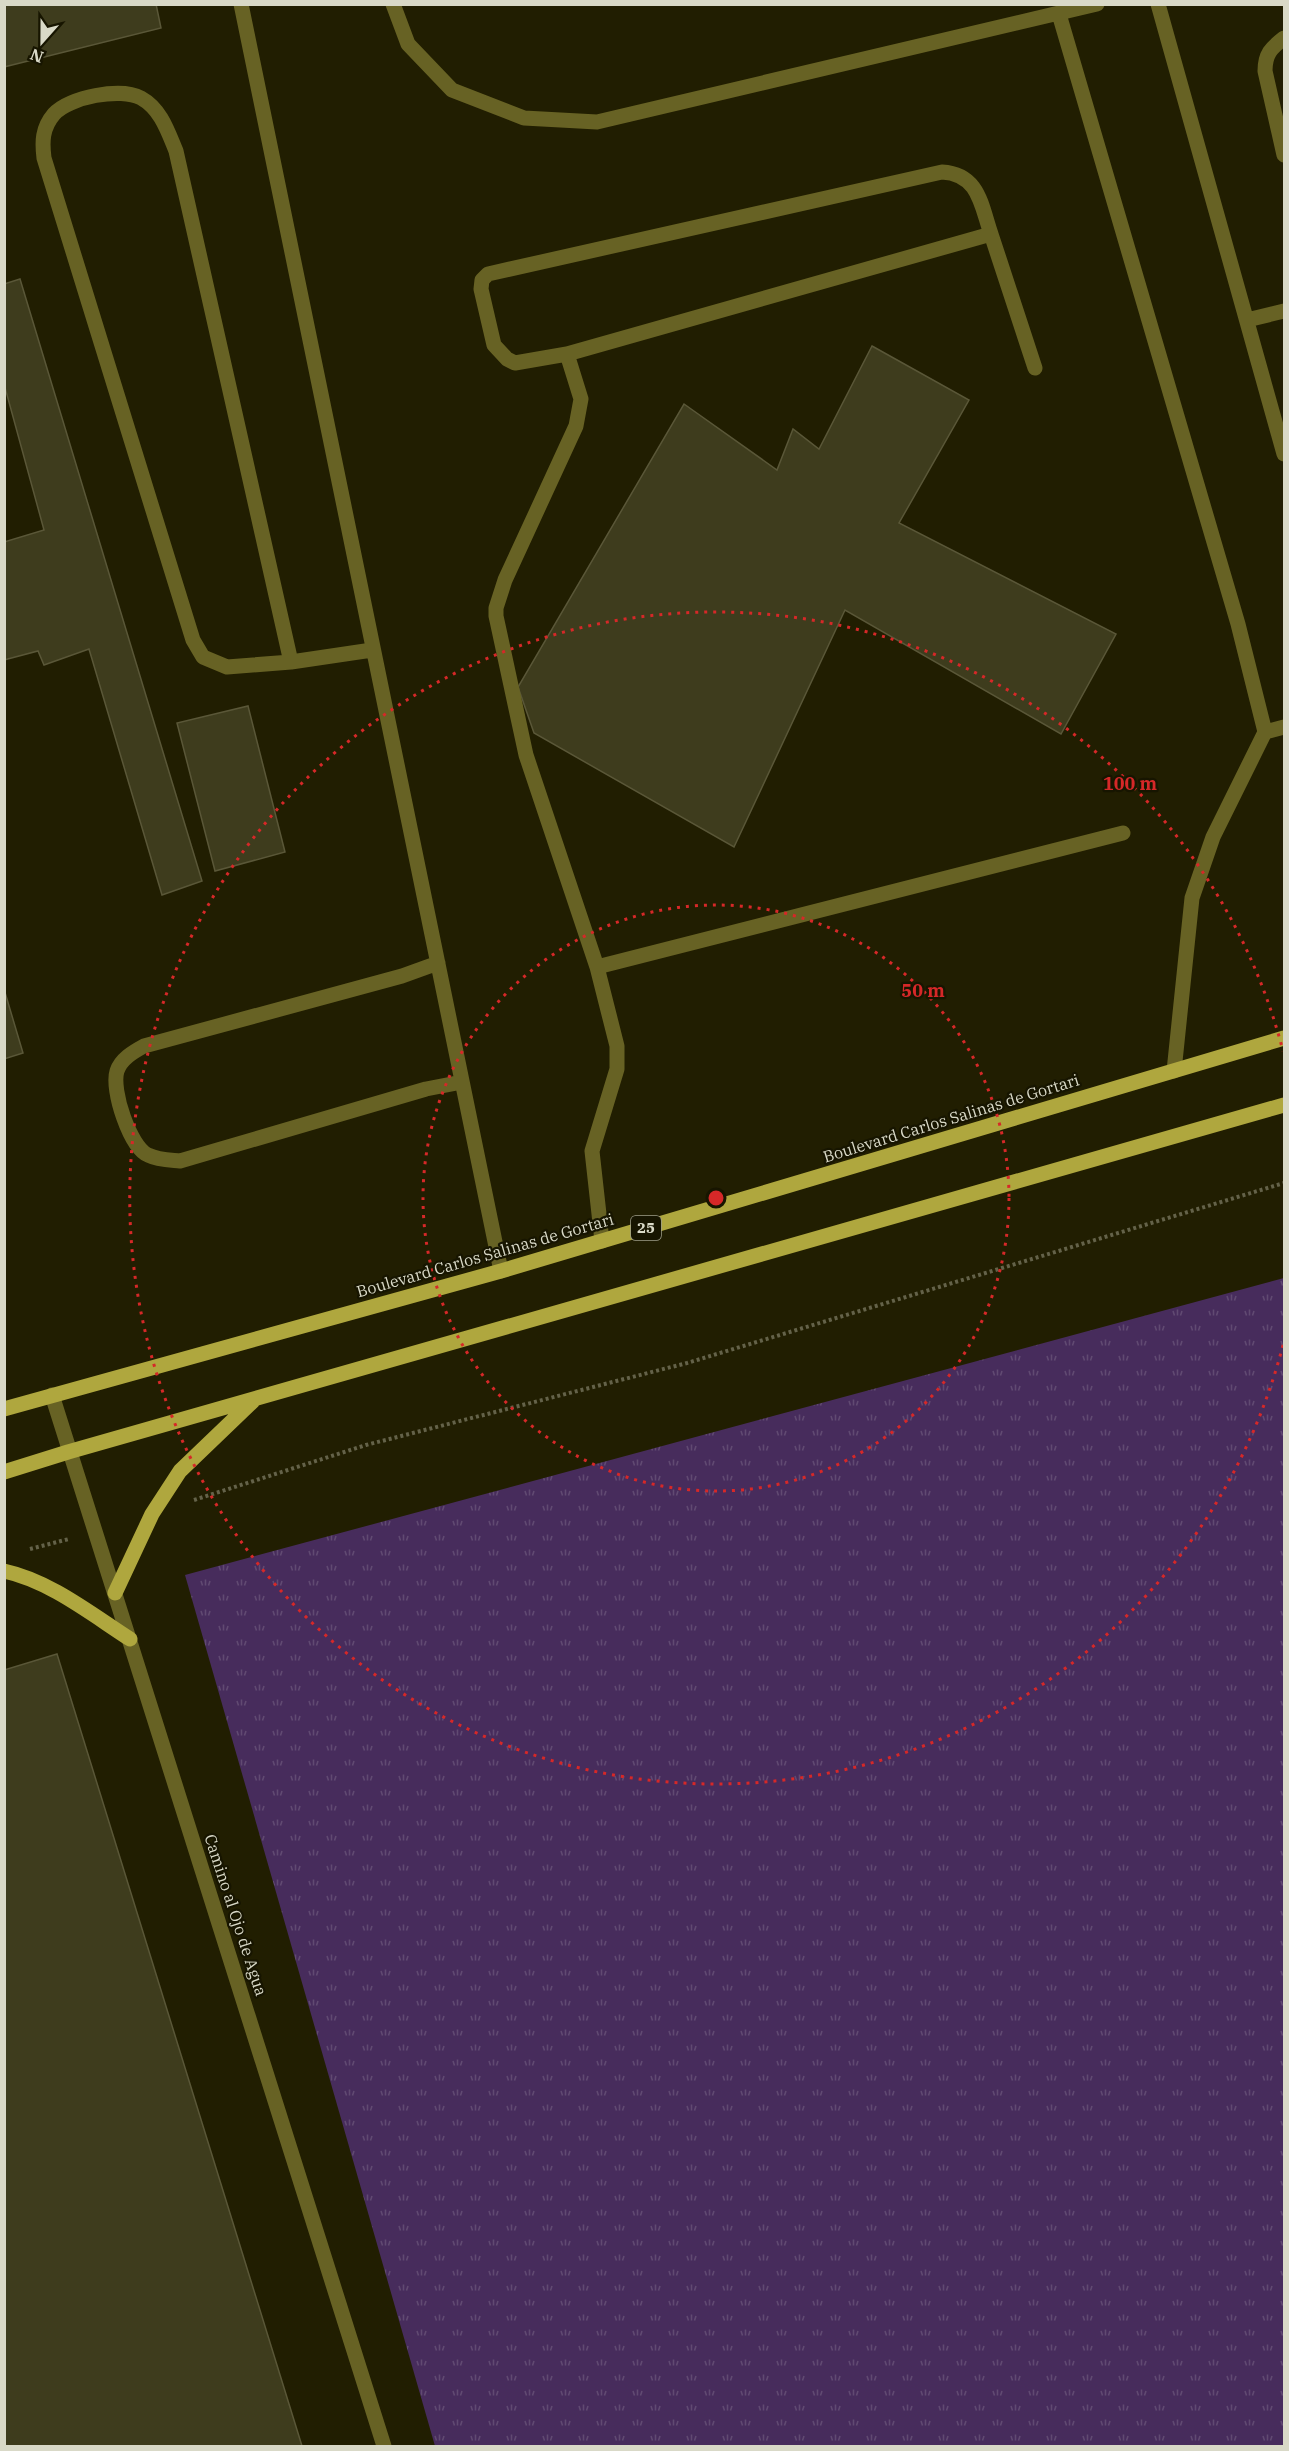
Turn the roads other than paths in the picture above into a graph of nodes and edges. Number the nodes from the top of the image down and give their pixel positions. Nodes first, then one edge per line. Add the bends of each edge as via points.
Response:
1 (241, 4) edge
2 (393, 4) edge
3 (1096, 4) edge
4 (1158, 4) edge
5 (1059, 14) junction
6 (1284, 39) edge
7 (1284, 155) edge
8 (991, 234) junction
9 (1284, 311) edge
10 (1247, 320) junction
11 (567, 354) junction
12 (1035, 368) dead end
13 (1284, 454) edge
14 (372, 650) junction
15 (291, 662) junction
16 (1284, 727) edge
17 (1265, 732) junction
18 (1123, 833) dead end
19 (438, 963) junction
20 (597, 967) junction
21 (1284, 1038) edge
22 (1174, 1071) junction
23 (462, 1082) junction
24 (1284, 1105) edge
25 (602, 1241) junction
26 (501, 1271) junction
27 (52, 1395) junction
28 (256, 1399) junction
29 (4, 1409) edge
30 (68, 1452) junction
31 (4, 1472) edge
32 (4, 1570) edge
33 (115, 1593) junction
34 (130, 1639) junction
35 (384, 2446) edge

1 - 14 street
2 - 5 street via 408,44 452,90 524,118 597,122
3 - 5 street
4 - 10 street
5 - 17 street via 1238,624
6 - 7 street via 1271,47 1265,57
8 - 11 street
8 - 11 street via 974,186 964,176 942,172 488,274 482,280 494,345 501,354 515,363
8 - 12 street
9 - 10 street
10 - 13 street
11 - 20 street via 581,399 576,426 505,580 496,616 526,755
14 - 15 street
14 - 19 street
15 - 15 street via 227,667 203,657 193,640 44,158 42,137 54,114 74,100 118,92 141,98 163,118 176,151
16 - 17 street
17 - 22 street via 1213,837 1192,898
18 - 20 street
19 - 23 street
19 - 23 street via 144,1046 129,1054 117,1071 115,1090 135,1145 147,1155 180,1161
20 - 25 street via 617,1046 617,1069 592,1151
21 - 22 main road, Boulevard Carlos Salinas de Gortari / 25
22 - 25 main road, Boulevard Carlos Salinas de Gortari / 25
23 - 26 street
24 - 28 main road
25 - 26 main road, Boulevard Carlos Salinas de Gortari / 25
26 - 27 main road, Boulevard Carlos Salinas de Gortari / 25
27 - 29 main road, Boulevard Carlos Salinas de Gortari / 25
27 - 30 street, Camino al Ojo de Agua
28 - 30 main road
28 - 33 main road via 180,1471 152,1514
30 - 31 main road
30 - 33 street, Camino al Ojo de Agua
32 - 34 main road via 61,1595
33 - 34 street, Camino al Ojo de Agua
34 - 35 street, Camino al Ojo de Agua

